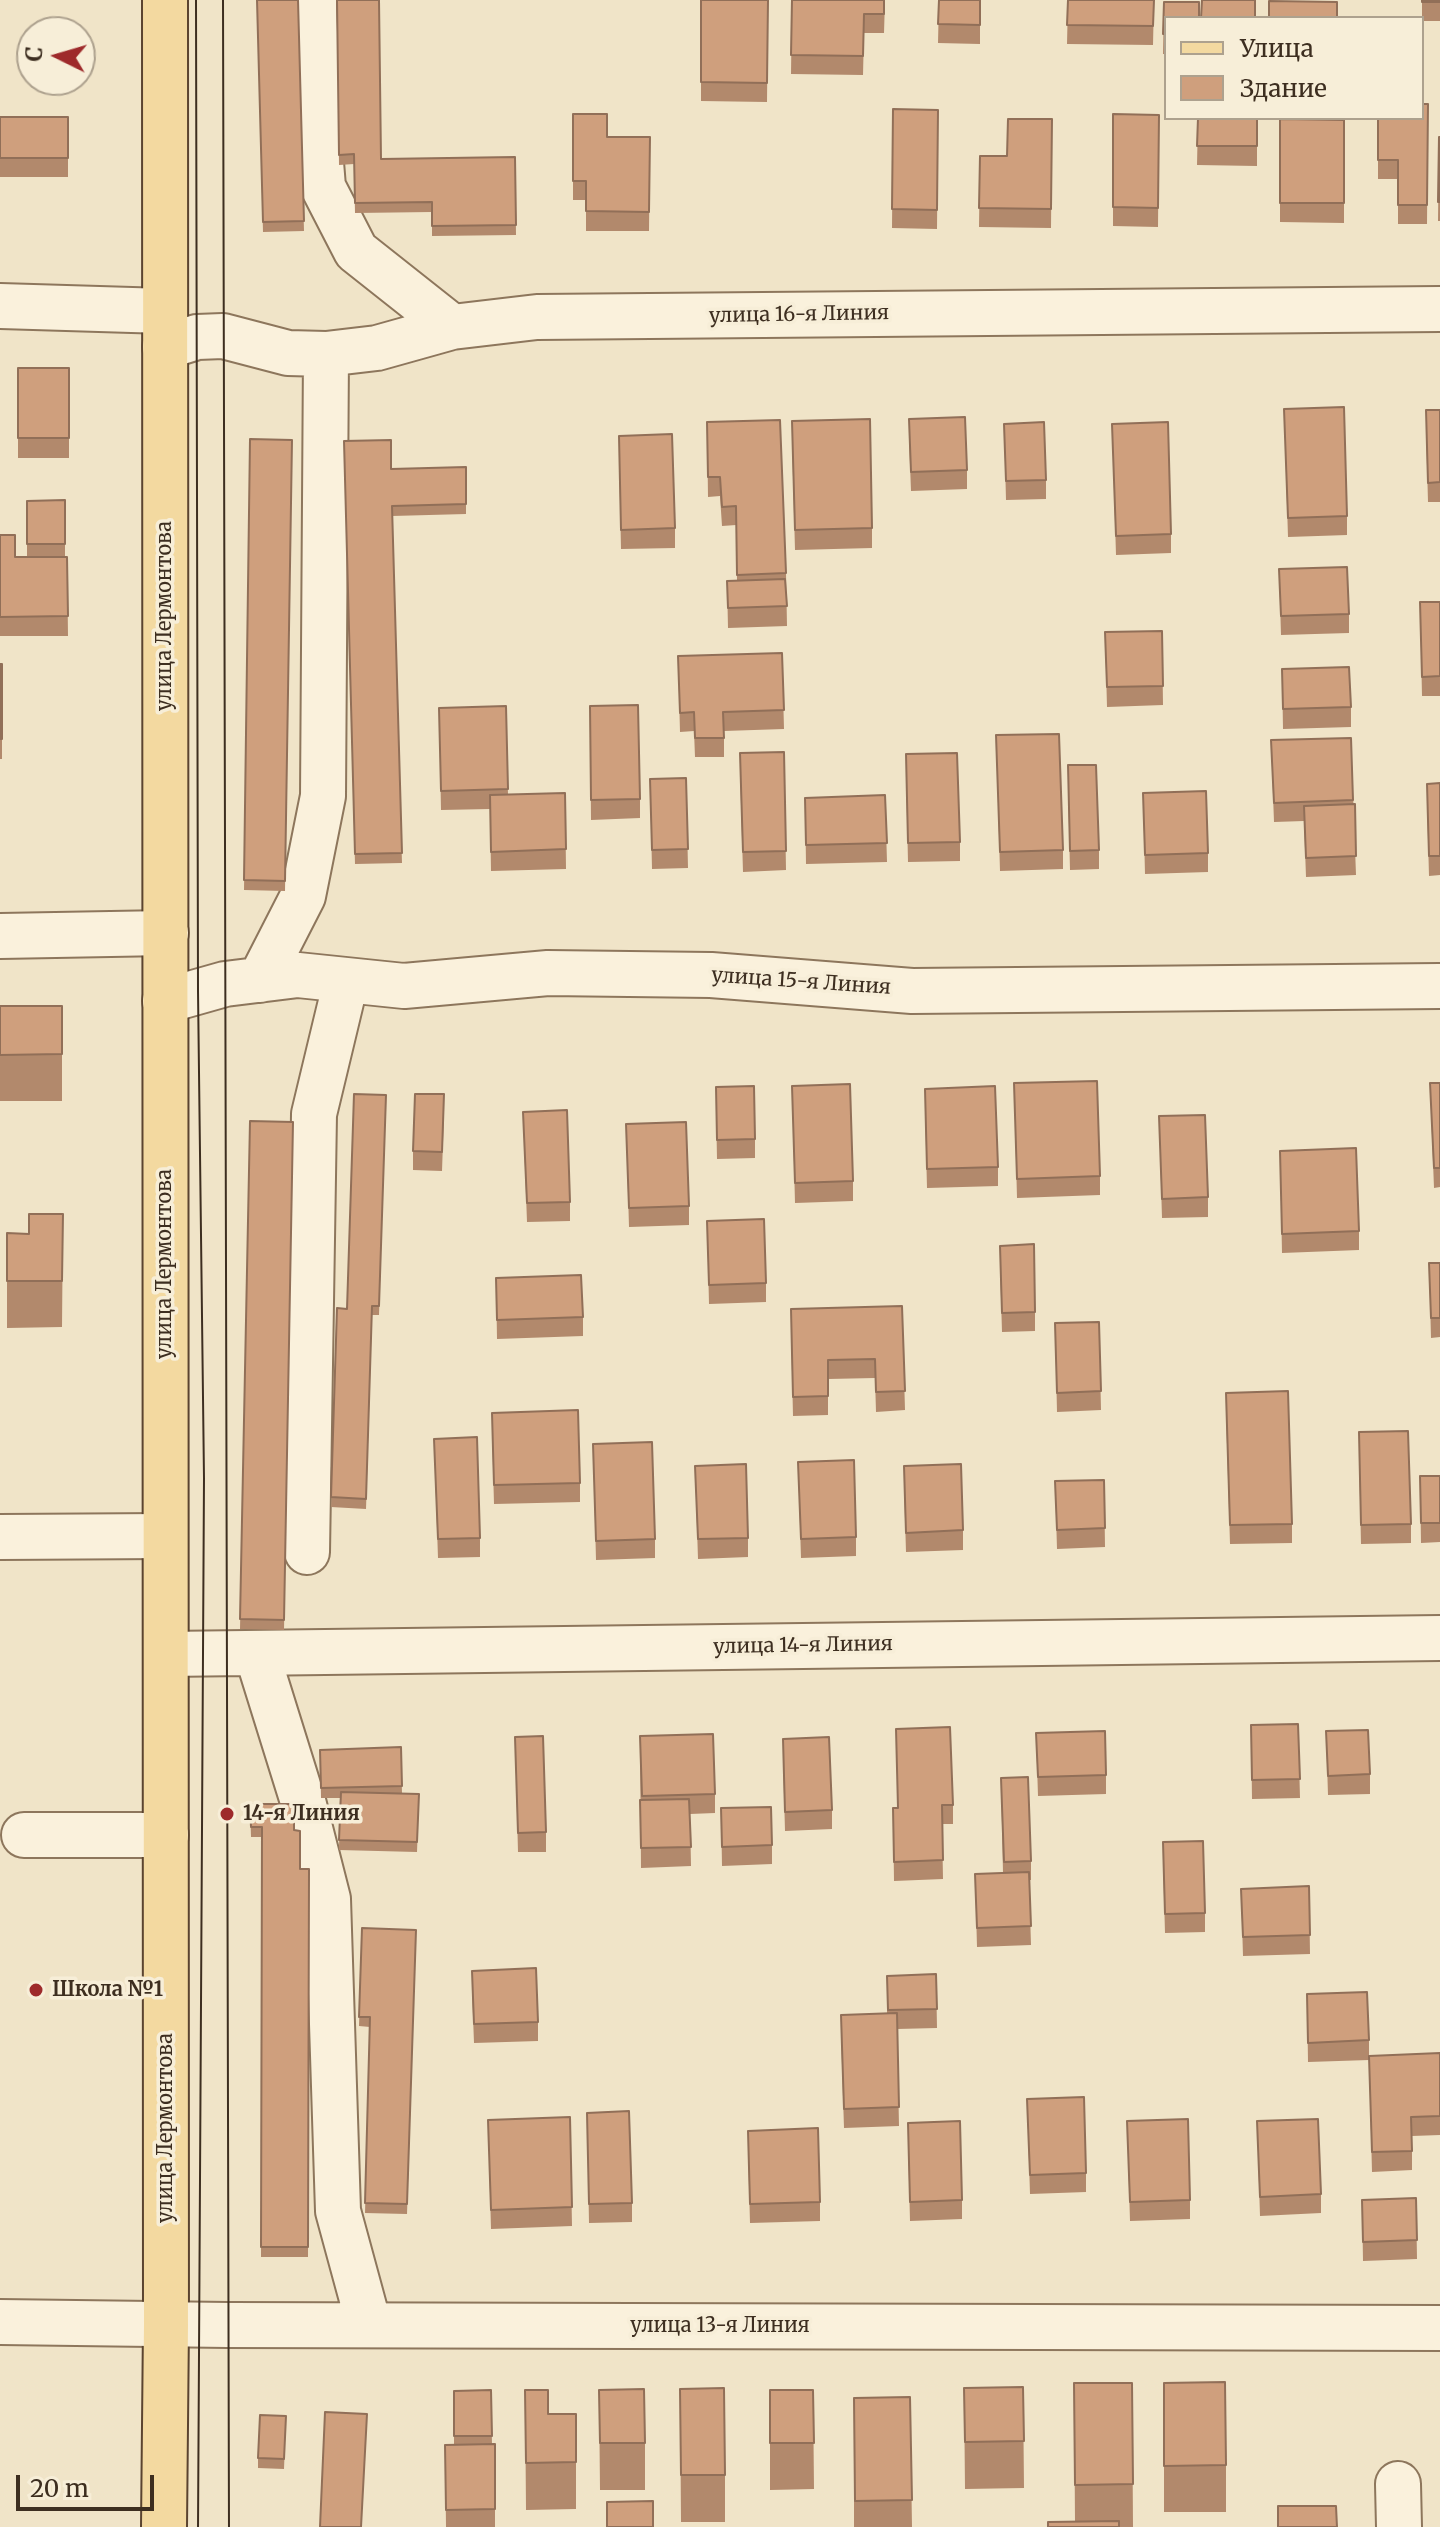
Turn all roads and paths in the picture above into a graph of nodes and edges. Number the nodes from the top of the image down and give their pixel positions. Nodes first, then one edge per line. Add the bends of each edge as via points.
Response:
1 (165, 0) edge
2 (314, 0) edge
3 (0, 306) edge
4 (1440, 309) edge
5 (452, 327) junction
6 (165, 329) junction
7 (326, 354) junction
8 (166, 933) junction
9 (0, 936) edge
10 (260, 980) junction
11 (346, 981) junction
12 (1440, 986) edge
13 (165, 1001) junction
14 (165, 1536) junction
15 (0, 1537) edge
16 (307, 1552) dead end
17 (1440, 1638) edge
18 (166, 1654) junction
19 (257, 1654) junction
20 (24, 1835) dead end
21 (166, 1835) junction
22 (0, 2322) edge
23 (166, 2324) junction
24 (369, 2325) junction
25 (1440, 2328) edge
26 (1398, 2484) dead end
27 (164, 2527) edge
28 (1399, 2527) edge

1 - 6 main road, улица Лермонтова
2 - 5 street via 323,187 356,251
3 - 6 street, улица 16-я Линия
4 - 5 street, улица 16-я Линия via 537,317
5 - 7 street, улица 16-я Линия via 377,348
6 - 7 street, улица 16-я Линия via 197,337 223,336 288,353
6 - 8 main road, улица Лермонтова
7 - 10 street via 323,796 303,896
8 - 9 street
8 - 13 main road, улица Лермонтова
10 - 11 street, улица 15-я Линия via 298,975
10 - 13 street, улица 15-я Линия
11 - 12 street, улица 15-я Линия via 404,986 548,973 711,975 912,991
11 - 16 street via 314,1114
13 - 14 main road, улица Лермонтова
14 - 15 street
14 - 18 main road, улица Лермонтова
17 - 19 street, улица 14-я Линия
18 - 19 street, улица 14-я Линия
18 - 21 main road, улица Лермонтова
19 - 24 street via 328,1899 338,2211
20 - 21 street
21 - 23 main road, улица Лермонтова
22 - 23 street, улица 13-я Линия
23 - 24 street, улица 13-я Линия
23 - 27 main road, улица Лермонтова
24 - 25 street, улица 13-я Линия
26 - 28 street

